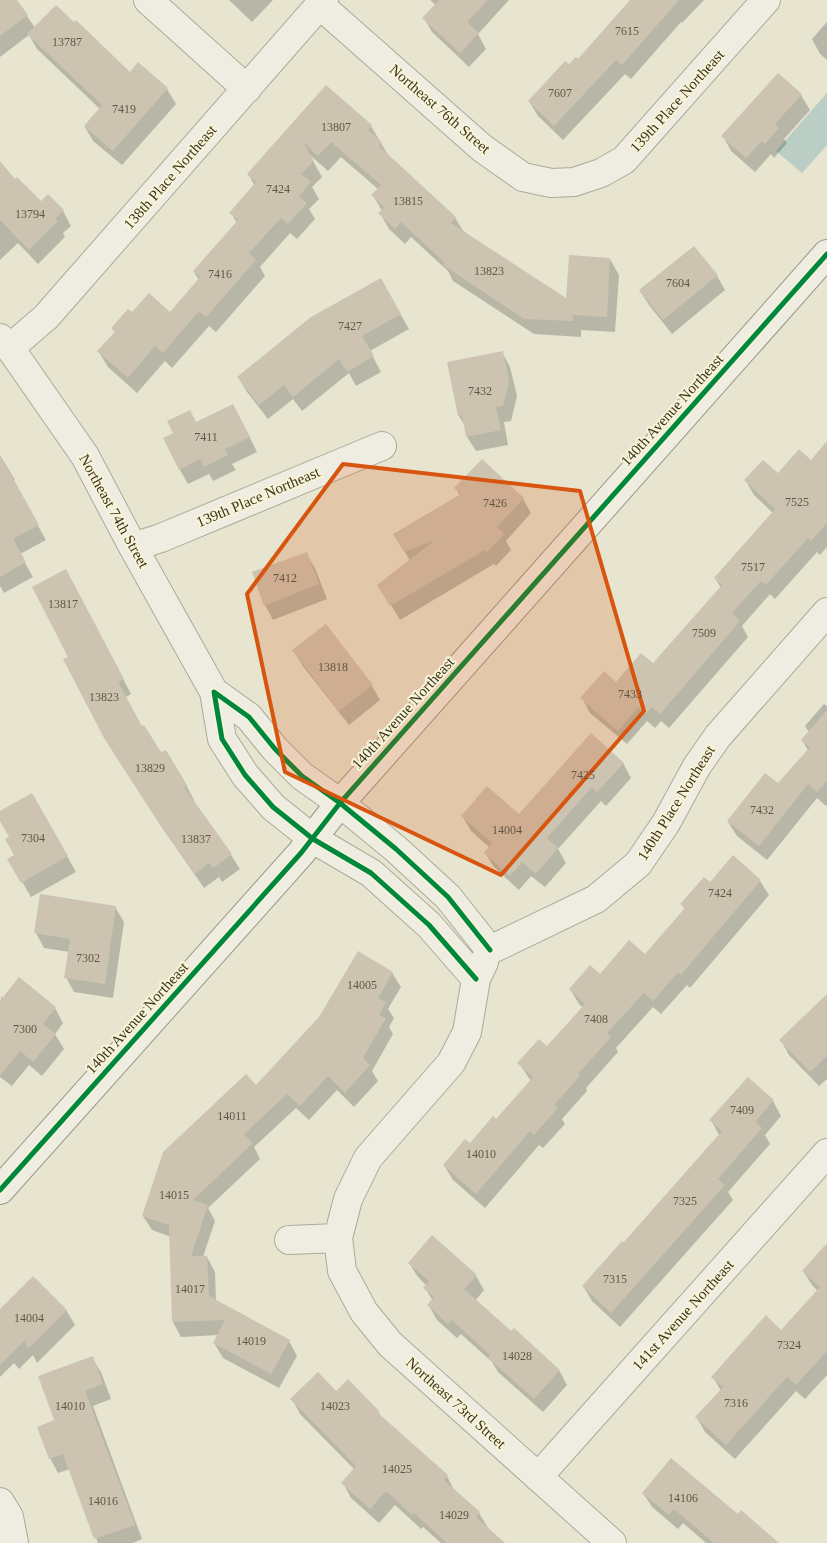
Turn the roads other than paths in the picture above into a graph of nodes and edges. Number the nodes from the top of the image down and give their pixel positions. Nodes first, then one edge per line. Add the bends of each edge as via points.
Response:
1 (148, 0) edge
2 (766, 0) edge
3 (322, 2) edge
4 (247, 89) junction
5 (574, 182) joint
6 (827, 254) edge
7 (5, 343) edge
8 (382, 446) dead end
9 (133, 547) junction
10 (827, 612) edge
11 (214, 692) junction
12 (340, 803) junction
13 (313, 839) junction
14 (490, 950) junction
15 (476, 979) junction
16 (827, 1153) edge
17 (0, 1190) edge
18 (338, 1238) junction
19 (289, 1240) dead end
20 (538, 1477) junction
21 (0, 1502) edge
22 (14, 1543) edge
23 (612, 1543) edge

1 - 4 street
2 - 5 street, 139th Place Northeast via 624,160 601,173
3 - 4 street, 138th Place Northeast
3 - 5 street, Northeast 76th Street via 482,148 523,177 551,183
4 - 7 street, 138th Place Northeast via 46,317
6 - 12 street, 140th Avenue Northeast
7 - 9 street, Northeast 74th Street via 85,456
8 - 9 street, 139th Place Northeast
9 - 11 street, Northeast 74th Street
10 - 14 street, 140th Place Northeast via 718,736 638,864 596,899
11 - 12 street, Northeast 74th Street via 249,716 302,776
11 - 13 street, Northeast 74th Street via 222,739 245,775 273,807
12 - 13 street, 140th Avenue Northeast
12 - 14 street, Northeast 74th Street via 448,897
13 - 15 street, Northeast 74th Street via 371,873 429,925
13 - 17 street, 140th Avenue Northeast
14 - 15 street, Northeast 73rd Street
15 - 18 street, Northeast 73rd Street via 467,1032 451,1063 368,1158 348,1200
16 - 20 street, 141st Avenue Northeast
18 - 19 street
18 - 20 street, Northeast 73rd Street via 342,1271 364,1312 390,1344
20 - 23 street, Northeast 73rd Street
21 - 22 street via 9,1517

